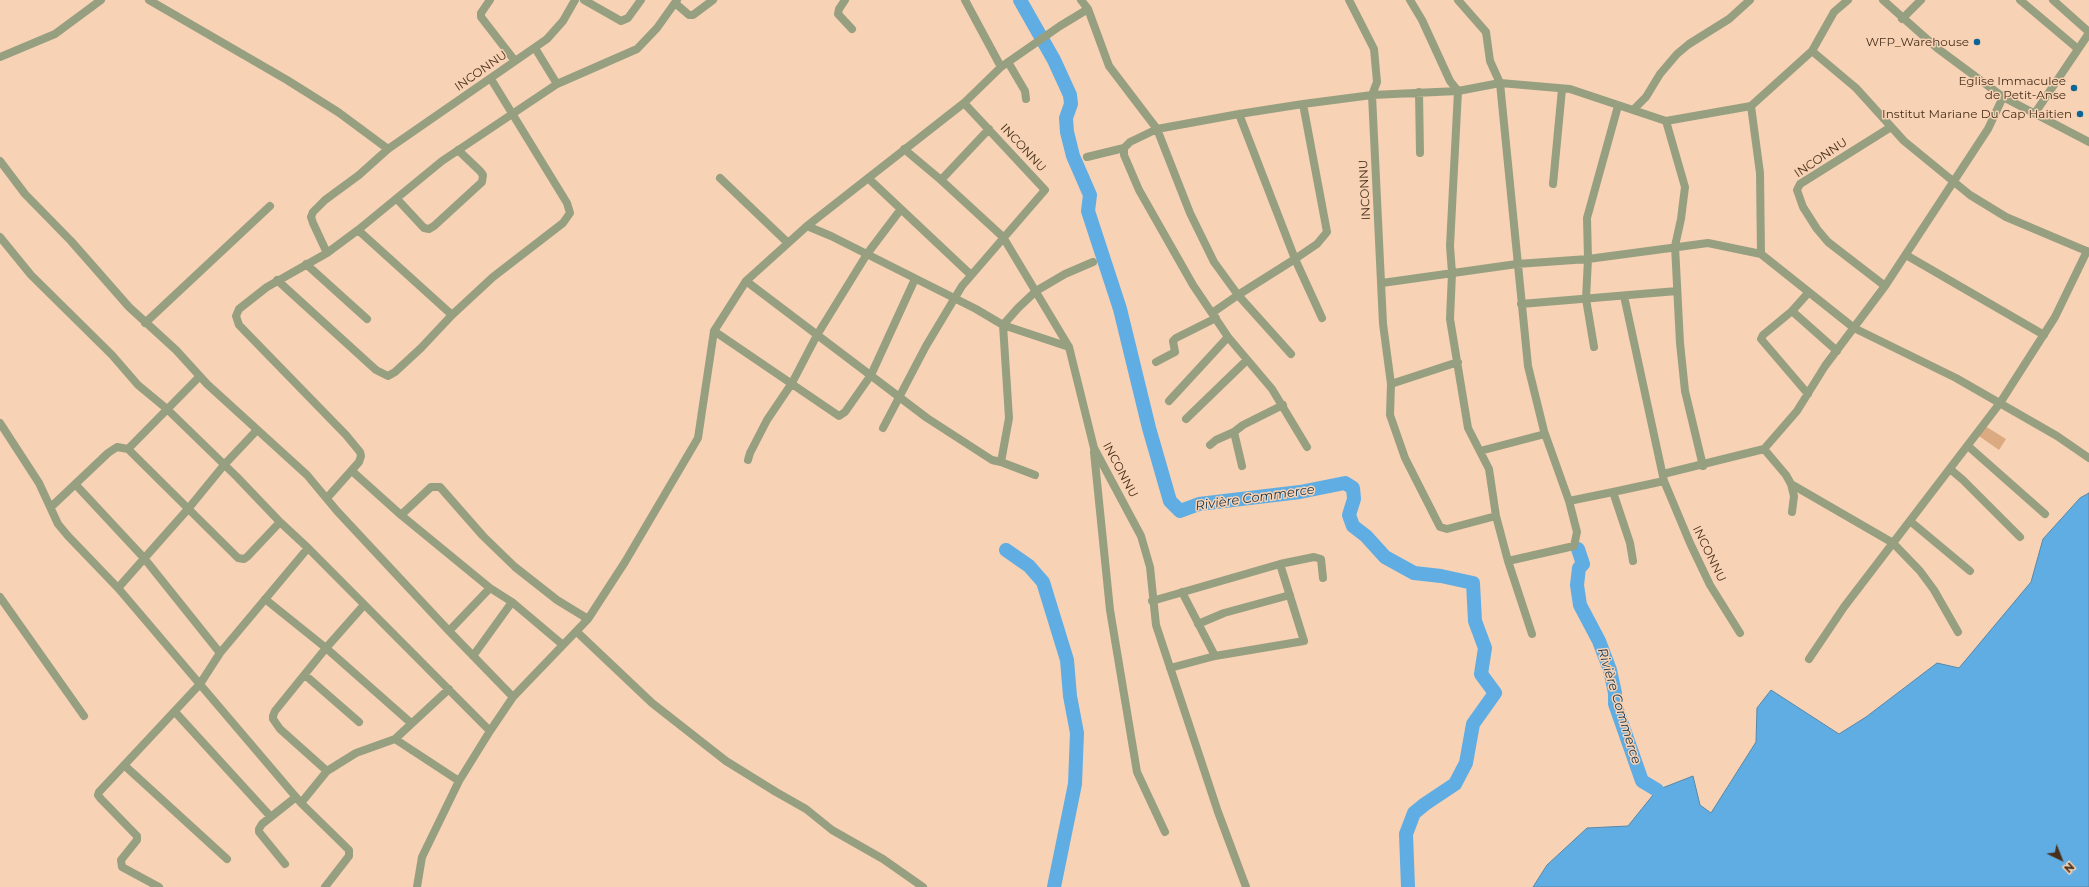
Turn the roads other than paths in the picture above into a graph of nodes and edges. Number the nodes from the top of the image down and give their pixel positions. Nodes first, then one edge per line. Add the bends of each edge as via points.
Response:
1 (101, 0) edge
2 (149, 0) edge
3 (490, 0) edge
4 (574, 0) edge
5 (584, 0) edge
6 (641, 0) edge
7 (713, 0) edge
8 (845, 0) edge
9 (965, 0) edge
10 (1081, 0) edge
11 (1349, 0) edge
12 (1410, 0) edge
13 (1458, 0) edge
14 (1750, 0) edge
15 (1848, 0) edge
16 (1883, 0) edge
17 (1921, 0) edge
18 (2020, 0) edge
19 (2053, 0) edge
20 (676, 1) edge
21 (1088, 9) junction
22 (1902, 19) junction
23 (852, 29) dead end
24 (2089, 33) edge
25 (535, 48) junction
26 (2078, 49) junction
27 (1812, 51) junction
28 (0, 57) edge
29 (515, 61) junction
30 (1004, 65) junction
31 (491, 79) junction
32 (1500, 83) junction
33 (557, 84) junction
34 (1562, 89) junction
35 (1418, 92) junction
36 (1458, 92) junction
37 (1372, 95) junction
38 (2003, 97) junction
39 (1026, 99) dead end
40 (964, 103) junction
41 (1303, 104) junction
42 (1618, 106) junction
43 (1751, 106) junction
44 (1633, 110) junction
45 (2035, 113) junction
46 (512, 114) junction
47 (1239, 114) junction
48 (1666, 121) junction
49 (1891, 127) junction
50 (989, 129) junction
51 (1158, 132) junction
52 (2089, 142) edge
53 (1124, 148) junction
54 (388, 149) junction
55 (904, 149) junction
56 (458, 150) junction
57 (1420, 153) dead end
58 (1087, 156) dead end
59 (0, 161) edge
60 (720, 178) dead end
61 (868, 178) junction
62 (941, 180) junction
63 (1953, 183) junction
64 (1553, 184) dead end
65 (397, 199) junction
66 (270, 206) dead end
67 (901, 209) junction
68 (807, 226) junction
69 (358, 230) junction
70 (0, 237) edge
71 (1003, 237) junction
72 (788, 244) junction
73 (1675, 246) junction
74 (2088, 251) edge
75 (327, 253) junction
76 (867, 254) junction
77 (1761, 254) junction
78 (1906, 255) junction
79 (1295, 259) junction
80 (1588, 259) junction
81 (1093, 262) dead end
82 (306, 264) junction
83 (1517, 264) junction
84 (1452, 273) junction
85 (971, 275) junction
86 (915, 279) junction
87 (277, 280) junction
88 (746, 281) junction
89 (1382, 284) junction
90 (1885, 286) junction
91 (1036, 291) junction
92 (1677, 291) junction
93 (1809, 292) junction
94 (1238, 295) junction
95 (1624, 296) junction
96 (954, 298) junction
97 (1586, 299) junction
98 (1521, 304) junction
99 (1792, 311) junction
100 (452, 315) junction
101 (1214, 315) junction
102 (367, 318) dead end
103 (1322, 318) dead end
104 (144, 323) junction
105 (1003, 325) junction
106 (1854, 328) junction
107 (714, 331) junction
108 (817, 335) junction
109 (2044, 335) junction
110 (1228, 337) junction
111 (1069, 347) junction
112 (1594, 347) dead end
113 (1837, 351) junction
114 (1291, 354) dead end
115 (1247, 360) junction
116 (1156, 362) dead end
117 (1458, 362) junction
118 (871, 375) junction
119 (200, 376) junction
120 (792, 382) junction
121 (1391, 384) junction
122 (1808, 394) junction
123 (900, 396) junction
124 (1169, 401) dead end
125 (2000, 403) junction
126 (1283, 405) junction
127 (167, 409) junction
128 (1186, 419) dead end
129 (0, 423) edge
130 (883, 428) dead end
131 (257, 430) junction
132 (1234, 432) junction
133 (1545, 434) junction
134 (1210, 445) dead end
135 (1307, 446) dead end
136 (1968, 446) junction
137 (1094, 448) junction
138 (128, 449) junction
139 (1764, 449) junction
140 (1480, 451) junction
141 (2089, 458) edge
142 (748, 460) dead end
143 (1001, 462) junction
144 (224, 465) junction
145 (1242, 466) dead end
146 (1703, 466) junction
147 (1950, 469) junction
148 (352, 471) junction
149 (1035, 475) dead end
150 (1664, 478) junction
151 (1791, 484) junction
152 (76, 485) junction
153 (1613, 492) junction
154 (327, 498) junction
155 (1569, 501) junction
156 (51, 507) junction
157 (188, 509) junction
158 (1792, 512) dead end
159 (2045, 514) dead end
160 (401, 515) junction
161 (1496, 516) junction
162 (1910, 520) junction
163 (280, 522) junction
164 (2020, 537) dead end
165 (1893, 543) junction
166 (308, 548) junction
167 (144, 558) junction
168 (1508, 561) junction
169 (1633, 561) dead end
170 (1280, 564) junction
171 (1970, 571) dead end
172 (1323, 578) dead end
173 (118, 588) junction
174 (490, 588) junction
175 (1182, 592) junction
176 (1290, 595) junction
177 (0, 597) edge
178 (265, 599) junction
179 (1152, 601) junction
180 (512, 602) junction
181 (364, 605) junction
182 (588, 619) junction
183 (1198, 624) junction
184 (449, 631) junction
185 (577, 632) junction
186 (1958, 632) dead end
187 (1740, 633) dead end
188 (1532, 634) dead end
189 (563, 645) junction
190 (326, 648) junction
191 (220, 653) junction
192 (473, 656) junction
193 (1215, 656) junction
194 (1809, 658) dead end
195 (1170, 668) junction
196 (305, 675) junction
197 (200, 684) junction
198 (449, 689) junction
199 (513, 697) junction
200 (176, 713) junction
201 (84, 716) dead end
202 (359, 722) dead end
203 (411, 723) junction
204 (490, 731) junction
205 (395, 739) junction
206 (124, 764) junction
207 (328, 771) junction
208 (458, 781) junction
209 (298, 800) junction
210 (271, 817) junction
211 (1165, 832) dead end
212 (227, 859) dead end
213 (285, 864) dead end
214 (159, 887) edge
215 (326, 887) edge
216 (417, 887) edge
217 (923, 887) edge
218 (1246, 887) edge

1 - 28 street via 55,34
2 - 54 street via 287,80 338,112
3 - 29 street via 481,17
4 - 25 street, INCONNU via 563,21 548,39
5 - 6 street via 621,21 628,18
7 - 20 street via 693,15 689,15
8 - 23 street via 838,14
9 - 30 street
10 - 21 street
11 - 37 street, INCONNU via 1374,49 1377,82
12 - 36 street via 1450,81
13 - 32 street via 1486,32 1490,61
14 - 44 street via 1729,19 1677,54 1660,74 1646,97
15 - 27 street via 1834,12
16 - 22 street
17 - 22 street
18 - 26 street
19 - 24 street
20 - 33 street via 657,28 637,49
21 - 30 street
21 - 51 street via 1109,66
22 - 38 street
24 - 26 street
25 - 29 street, INCONNU
25 - 33 street
26 - 45 street
27 - 43 street
27 - 49 street via 1856,88
29 - 31 street, INCONNU
30 - 39 street via 1025,91
30 - 40 street
31 - 46 street
31 - 54 street, INCONNU
32 - 34 street
32 - 36 street
32 - 83 street
33 - 46 street
34 - 42 street via 1570,89
34 - 64 street
35 - 36 street
35 - 37 street
35 - 57 street
36 - 84 street via 1450,246
37 - 41 street
37 - 89 street, INCONNU
38 - 45 street
38 - 63 street via 1988,129
40 - 50 street, INCONNU
40 - 55 street
41 - 47 street
41 - 79 street via 1327,232 1317,244
42 - 44 street
42 - 80 street via 1587,218
43 - 48 street
43 - 77 street via 1760,173
44 - 48 street
45 - 52 street
46 - 56 street
46 - 100 street via 567,203 570,213 563,223 493,277
47 - 51 street
47 - 79 street
48 - 73 street via 1685,187
49 - 63 street
49 - 90 street, INCONNU via 1800,184 1797,190 1803,207 1828,242
50 - 62 street, INCONNU
50 - 71 street, INCONNU via 1045,190
51 - 53 street via 1130,142
51 - 94 street via 1190,213 1214,262
53 - 58 street
53 - 101 street via 1124,155 1138,190 1193,285
54 - 75 street, INCONNU via 313,212 312,223
55 - 61 street
55 - 62 street, INCONNU
56 - 65 street via 442,160
56 - 65 street via 480,171 483,176 482,182 434,226 424,228
59 - 104 street via 25,194
60 - 72 street
61 - 67 street
61 - 68 street
62 - 71 street, INCONNU
63 - 74 street via 2006,217
63 - 78 street
65 - 69 street
66 - 104 street
67 - 76 street
67 - 85 street
68 - 72 street
68 - 76 street
69 - 75 street
69 - 100 street
70 - 127 street via 31,275 112,355 138,385
71 - 85 street, INCONNU
71 - 91 street, INCONNU
72 - 88 street
73 - 77 street via 1708,243
73 - 80 street
73 - 92 street
74 - 109 street
75 - 82 street
76 - 86 street
76 - 108 street
77 - 93 street
78 - 90 street
78 - 109 street
79 - 94 street
79 - 103 street
80 - 83 street
80 - 97 street
81 - 91 street via 1065,274
82 - 87 street
82 - 102 street
83 - 84 street
83 - 98 street
84 - 89 street
84 - 117 street via 1450,319
85 - 96 street, INCONNU
86 - 96 street
86 - 118 street
87 - 100 street via 376,370 388,376 421,348
87 - 148 street via 239,310 236,320 360,452 361,456
88 - 107 street
88 - 108 street
89 - 121 street, INCONNU via 1383,324
90 - 106 street
91 - 105 street
91 - 111 street, INCONNU
92 - 95 street
92 - 146 street via 1685,391
93 - 99 street
93 - 106 street
94 - 101 street
94 - 114 street
95 - 97 street
95 - 150 street, INCONNU
96 - 105 street
96 - 123 street, INCONNU
97 - 98 street
97 - 112 street
98 - 133 street via 1528,366
99 - 113 street
99 - 122 street via 1761,339
101 - 110 street
101 - 116 street via 1173,340 1176,352
104 - 119 street via 176,350
105 - 111 street
105 - 143 street via 1009,418
106 - 113 street
106 - 125 street via 1956,378
107 - 120 street
107 - 182 street via 698,438 625,562
108 - 118 street
108 - 120 street
109 - 125 street
110 - 115 street
110 - 124 street
111 - 137 street, INCONNU
113 - 122 street
115 - 126 street
115 - 128 street
117 - 121 street
117 - 140 street via 1468,428
118 - 120 street via 845,412 839,416
118 - 123 street
119 - 127 street
119 - 131 street
120 - 142 street via 767,420
121 - 161 street, INCONNU via 1390,415 1397,436 1415,479 1440,527 1447,530
122 - 139 street via 1797,411
123 - 130 street, INCONNU
123 - 143 street via 955,437 992,460
125 - 136 street
125 - 141 street
126 - 132 street via 1243,424
126 - 135 street
127 - 138 street
127 - 144 street
129 - 156 street via 39,483
131 - 144 street
131 - 154 street via 307,475
132 - 134 street
132 - 145 street
133 - 140 street
133 - 155 street
136 - 147 street
136 - 159 street
137 - 179 street, INCONNU via 1141,536 1150,567
137 - 211 street via 1110,610 1137,772
138 - 152 street via 117,447
138 - 157 street
139 - 146 street
139 - 151 street
140 - 161 street via 1489,469
143 - 149 street
144 - 157 street
144 - 163 street
146 - 150 street
147 - 162 street
147 - 164 street
148 - 154 street
148 - 160 street
150 - 153 street
150 - 187 street, INCONNU via 1710,585
151 - 158 street via 1794,496
151 - 165 street
152 - 156 street
152 - 167 street
153 - 155 street
153 - 169 street via 1630,543
154 - 184 street
155 - 168 street via 1577,532 1574,546
156 - 173 street via 58,524
157 - 163 street via 238,558 244,559
157 - 167 street
160 - 174 street
160 - 182 street via 431,487 440,487 483,536 515,567 557,600
161 - 168 street
162 - 165 street
162 - 171 street
163 - 166 street
165 - 186 street via 1934,590
165 - 194 street
166 - 178 street
166 - 181 street
167 - 173 street
167 - 191 street
168 - 188 street
170 - 172 street via 1314,557 1321,559
170 - 175 street
170 - 176 street
173 - 197 street
174 - 180 street
174 - 184 street
175 - 179 street
175 - 183 street
176 - 183 street
176 - 193 street via 1304,641
177 - 201 street
178 - 190 street
178 - 191 street
179 - 195 street, INCONNU via 1156,625
180 - 189 street
180 - 192 street
181 - 190 street
181 - 198 street
182 - 185 street
183 - 193 street
184 - 192 street
185 - 189 street
185 - 217 street via 652,703 726,761 806,809 832,830 883,859
189 - 199 street
190 - 196 street
190 - 203 street
191 - 197 street
192 - 199 street
193 - 195 street
195 - 218 street, INCONNU
196 - 202 street
196 - 207 street via 275,711 273,719
197 - 200 street
197 - 209 street
198 - 203 street
198 - 204 street
199 - 204 street
200 - 206 street
200 - 210 street
203 - 205 street
204 - 208 street
205 - 207 street via 356,753
205 - 208 street
206 - 212 street
206 - 214 street via 98,795 137,836 137,840 121,860 122,866
207 - 209 street
208 - 216 street via 422,857
209 - 210 street
209 - 215 street via 349,850 349,856
210 - 213 street via 260,826 259,832

